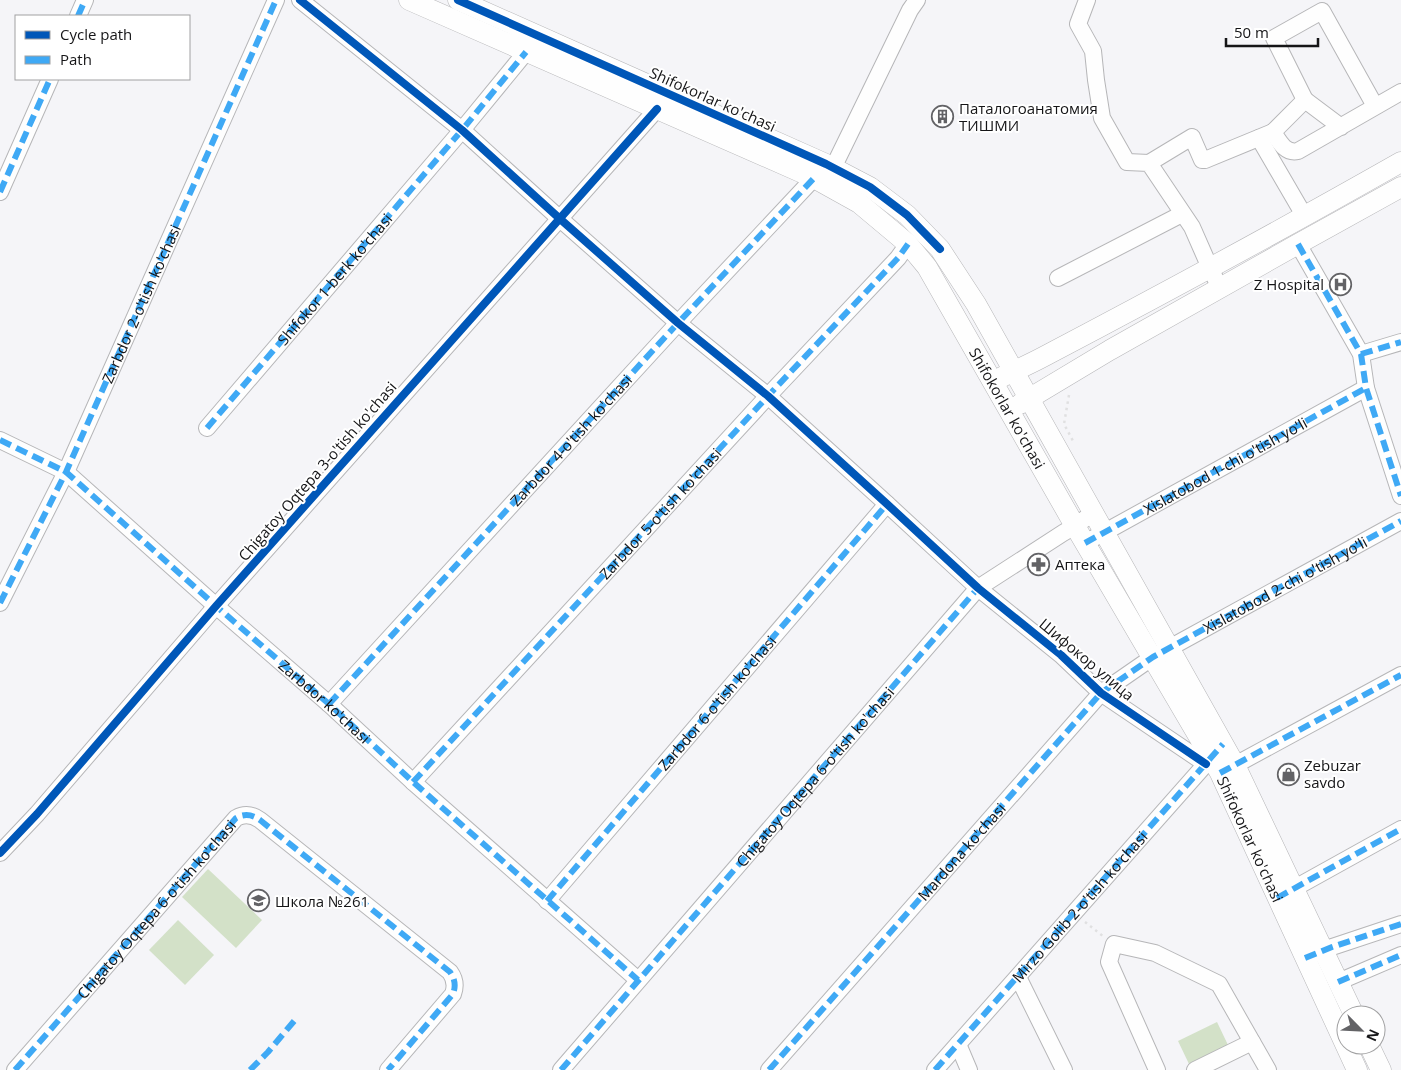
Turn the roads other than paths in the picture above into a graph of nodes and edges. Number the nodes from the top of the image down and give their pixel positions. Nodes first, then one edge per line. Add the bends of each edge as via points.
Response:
1 (86, 0) edge
2 (276, 0) edge
3 (300, 0) edge
4 (409, 0) edge
5 (458, 0) edge
6 (917, 0) edge
7 (1087, 0) edge
8 (78, 15) edge
9 (526, 52) junction
10 (50, 80) edge
11 (1401, 92) edge
12 (1305, 100) junction
13 (1375, 106) junction
14 (657, 109) junction
15 (1341, 127) junction
16 (462, 130) junction
17 (1266, 135) junction
18 (1401, 162) edge
19 (1149, 163) junction
20 (834, 168) junction
21 (814, 178) junction
22 (1401, 187) edge
23 (0, 192) edge
24 (1182, 214) junction
25 (1305, 217) junction
26 (559, 218) junction
27 (908, 244) junction
28 (1298, 244) junction
29 (1210, 268) junction
30 (1058, 278) dead end
31 (1220, 288) junction
32 (678, 323) junction
33 (1401, 342) edge
34 (1361, 354) junction
35 (1014, 371) junction
36 (993, 382) junction
37 (1366, 388) junction
38 (768, 396) junction
39 (1030, 398) junction
40 (1009, 410) junction
41 (208, 428) dead end
42 (0, 440) edge
43 (66, 472) junction
44 (1401, 496) edge
45 (887, 504) junction
46 (1093, 513) junction
47 (1401, 521) edge
48 (1104, 532) junction
49 (1080, 534) junction
50 (978, 588) junction
51 (0, 603) edge
52 (216, 606) junction
53 (1161, 653) junction
54 (1401, 674) edge
55 (1101, 693) junction
56 (329, 704) junction
57 (1219, 761) junction
58 (412, 782) junction
59 (1401, 829) edge
60 (0, 853) edge
61 (1286, 893) junction
62 (547, 901) junction
63 (1401, 924) edge
64 (1323, 950) junction
65 (1305, 958) junction
66 (1400, 958) edge
67 (1018, 977) junction
68 (638, 980) junction
69 (1338, 982) junction
70 (1349, 1005) edge
71 (1252, 1042) junction
72 (958, 1044) junction
73 (1374, 1055) edge
74 (15, 1070) edge
75 (388, 1070) edge
76 (560, 1070) edge
77 (769, 1070) edge
78 (935, 1070) edge
79 (969, 1070) edge
80 (1064, 1070) edge
81 (1157, 1070) edge
82 (1195, 1070) edge
83 (1268, 1070) edge
84 (1357, 1070) edge
85 (1381, 1070) edge

1 - 8 street
2 - 43 street, Zarbdor 2-o'tish ko'chasi
3 - 16 street, Шифокор улица
4 - 9 main road, Shifokorlar ko'chasi
5 - 20 main road, Shifokorlar ko'chasi
6 - 20 street
7 - 19 street via 1078,24 1093,51 1102,118 1127,162
9 - 14 main road, Shifokorlar ko'chasi
9 - 16 street, Shifokor 1-berk ko'chasi
10 - 23 street
11 - 13 street
12 - 13 street via 1274,38 1322,11
12 - 15 street
12 - 17 street
13 - 15 street
14 - 21 main road, Shifokorlar ko'chasi
14 - 26 street, Chigatoy Oqtepa 3-o'tish ko'chasi
15 - 17 street via 1293,152
16 - 26 street, Шифокор улица
16 - 41 street, Shifokor 1-berk ko'chasi
17 - 19 street via 1204,160 1192,137
17 - 25 street
18 - 25 main road
19 - 24 street
20 - 35 main road, Shifokorlar ko'chasi via 870,187 907,215 940,249
21 - 27 main road, Shifokorlar ko'chasi via 859,202
21 - 32 street, Zarbdor 4-o'tish ko'chasi
22 - 28 main road
24 - 29 street via 1192,227
24 - 30 street
25 - 29 main road
26 - 32 street, Шифокор улица
26 - 52 street, Chigatoy Oqtepa 3-o'tish ko'chasi
27 - 36 main road, Shifokorlar ko'chasi via 927,268
27 - 38 street, Zarbdor 5-o'tish ko'chasi
28 - 31 main road
28 - 34 street
29 - 31 street
29 - 35 main road
31 - 39 main road
32 - 38 street, Шифокор улица
32 - 56 street, Zarbdor 4-o'tish ko'chasi
33 - 34 street
34 - 37 street
35 - 36 main road
35 - 39 main road, Shifokorlar ko'chasi
36 - 40 main road, Shifokorlar ko'chasi
37 - 44 street
37 - 48 street, Xislatobod 1-chi o'tish yo'li
38 - 45 street, Шифокор улица
38 - 58 street, Zarbdor 5-o'tish ko'chasi
39 - 40 main road
39 - 46 main road, Shifokorlar ko'chasi
40 - 49 main road, Shifokorlar ko'chasi
42 - 43 street, Zarbdor ko'chasi
43 - 51 street, Zarbdor 2-o'tish ko'chasi
43 - 52 street, Zarbdor ko'chasi
45 - 50 street, Шифокор улица
45 - 62 street, Zarbdor 6-o'tish ko'chasi
46 - 48 main road, Shifokorlar ko'chasi
46 - 49 street, Chigatoy Oqtepa 6-o'tish ko'chasi
47 - 53 street, Xislatobod 2-chi o'tish yo'li
48 - 49 street, Xislatobod 1-chi o'tish yo'li
48 - 53 main road, Shifokorlar ko'chasi
49 - 50 street, Chigatoy Oqtepa 6-o'tish ko'chasi via 1063,533
49 - 53 main road, Shifokorlar ko'chasi
50 - 55 street, Шифокор улица via 1061,655
50 - 68 street, Chigatoy Oqtepa 6-o'tish ko'chasi
52 - 56 street, Zarbdor ko'chasi
52 - 60 street, Chigatoy Oqtepa 3-o'tish ko'chasi
53 - 55 street, Mardona ko'chasi
53 - 57 main road, Shifokorlar ko'chasi
54 - 57 street, Mirzo Golib 2-o'tish ko'chasi
55 - 57 street, Шифокор улица
55 - 77 street, Mardona ko'chasi
56 - 58 street, Zarbdor ko'chasi
57 - 61 main road, Shifokorlar ko'chasi
57 - 67 street, Mirzo Golib 2-o'tish ko'chasi via 1073,914
58 - 62 street, Zarbdor ko'chasi
59 - 61 street
61 - 64 main road, Shifokorlar ko'chasi
61 - 65 main road, Shifokorlar ko'chasi
62 - 68 street, Zarbdor ko'chasi
63 - 64 street
64 - 65 street
64 - 69 main road, Shifokorlar ko'chasi
65 - 84 main road, Shifokorlar ko'chasi
66 - 69 street
67 - 72 street, Mirzo Golib 2-o'tish ko'chasi
67 - 80 street
68 - 76 street, Chigatoy Oqtepa 6-o'tish ko'chasi
69 - 70 main road, Shifokorlar ko'chasi
71 - 81 street via 1219,984 1155,953 1114,944 1109,962
71 - 82 street
71 - 83 street
72 - 78 street, Mirzo Golib 2-o'tish ko'chasi
72 - 79 street
73 - 85 main road
74 - 75 street, Chigatoy Oqtepa 6-o'tish ko'chasi via 236,818 246,815 260,820 453,975 453,994

